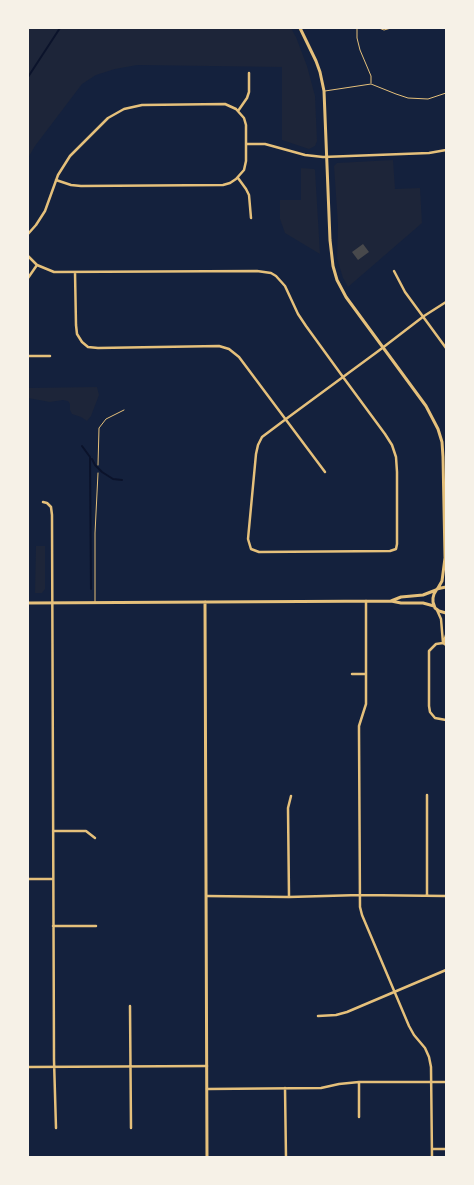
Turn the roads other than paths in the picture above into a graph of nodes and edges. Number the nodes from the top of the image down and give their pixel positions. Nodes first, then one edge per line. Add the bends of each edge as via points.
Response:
1 (300, 28) edge
2 (357, 28) edge
3 (379, 28) edge
4 (390, 28) edge
5 (249, 73) dead end
6 (372, 84) junction
7 (324, 91) junction
8 (446, 93) edge
9 (238, 111) junction
10 (246, 144) junction
11 (446, 150) edge
12 (326, 156) junction
13 (238, 178) junction
14 (56, 180) junction
15 (251, 218) dead end
16 (28, 234) edge
17 (28, 256) edge
18 (37, 265) junction
19 (394, 271) dead end
20 (76, 272) junction
21 (28, 278) edge
22 (446, 302) edge
23 (424, 316) junction
24 (383, 348) junction
25 (446, 348) edge
26 (28, 356) edge
27 (50, 356) dead end
28 (343, 377) junction
29 (124, 410) dead end
30 (286, 419) junction
31 (98, 465) dead end
32 (325, 472) dead end
33 (98, 473) dead end
34 (43, 502) dead end
35 (446, 503) edge
36 (445, 557) junction
37 (446, 563) edge
38 (446, 587) edge
39 (437, 590) junction
40 (366, 601) junction
41 (390, 601) junction
42 (205, 602) junction
43 (28, 603) edge
44 (52, 603) junction
45 (95, 603) junction
46 (434, 606) junction
47 (437, 610) junction
48 (446, 613) edge
49 (446, 636) edge
50 (445, 644) edge
51 (352, 674) dead end
52 (366, 674) junction
53 (446, 720) edge
54 (428, 795) dead end
55 (292, 796) dead end
56 (54, 831) junction
57 (94, 838) dead end
58 (28, 879) edge
59 (54, 879) junction
60 (360, 895) junction
61 (206, 896) junction
62 (428, 896) junction
63 (446, 896) edge
64 (289, 897) junction
65 (54, 926) junction
66 (96, 926) dead end
67 (446, 970) edge
68 (394, 992) junction
69 (130, 1006) dead end
70 (318, 1016) dead end
71 (131, 1066) junction
72 (206, 1066) junction
73 (28, 1067) edge
74 (54, 1067) junction
75 (359, 1082) junction
76 (431, 1082) junction
77 (446, 1082) edge
78 (285, 1088) junction
79 (207, 1090) junction
80 (360, 1117) dead end
81 (56, 1128) dead end
82 (131, 1128) dead end
83 (432, 1149) junction
84 (446, 1149) edge
85 (207, 1158) edge
86 (286, 1158) edge
87 (432, 1158) edge

1 - 7 street via 316,61
2 - 6 lane via 360,50
3 - 4 lane
5 - 9 street via 249,92
6 - 7 lane
6 - 8 lane via 408,98 428,99
7 - 12 street
9 - 10 street via 245,123
9 - 14 street via 223,104 158,104 124,110 92,132 67,160
10 - 12 street via 265,144 304,155
10 - 13 street via 245,166
11 - 12 street
12 - 24 street via 330,240 337,280
13 - 14 street via 228,184 211,185 81,186
13 - 15 street via 249,196
14 - 16 street via 45,211
17 - 18 street
18 - 20 street via 54,272
18 - 21 street
19 - 23 street
20 - 28 street via 257,272 276,276 285,286 302,320
20 - 30 street via 77,334 88,347 229,348
22 - 23 street
23 - 24 street
23 - 25 street
24 - 28 street
24 - 35 street via 426,406 438,430 442,442
26 - 27 street
28 - 30 street
28 - 30 street via 394,451 398,472 396,548 390,552 259,552 252,549 248,539 258,444 262,437
29 - 31 lane via 106,419 99,428
30 - 32 street
33 - 45 lane
34 - 44 street via 51,507 52,515
35 - 36 street
36 - 37 street
36 - 39 street via 442,581
38 - 39 street
39 - 41 street
39 - 46 street
40 - 41 street
40 - 42 street
40 - 52 street
41 - 46 street
42 - 45 street
42 - 61 street
43 - 44 street
44 - 45 street
44 - 56 street
46 - 47 street
47 - 48 street
47 - 50 street
49 - 50 street
50 - 53 street via 436,644 429,652 429,706 435,718
51 - 52 street
52 - 60 street via 366,708 359,732
54 - 62 street
55 - 64 street via 288,808
56 - 57 street via 82,831
56 - 59 street
58 - 59 street
59 - 65 street
60 - 62 street
60 - 64 street
60 - 68 street via 362,915
61 - 64 street
61 - 72 street
62 - 63 street
65 - 66 street
65 - 74 street
67 - 68 street
68 - 70 street via 347,1012
68 - 76 street via 414,1035 428,1053
69 - 71 street
71 - 72 street
71 - 74 street
71 - 82 street
72 - 79 street
73 - 74 street
74 - 81 street
75 - 76 street
75 - 78 street via 321,1088
75 - 80 street
76 - 77 street
76 - 83 street
78 - 79 street
78 - 86 street
79 - 85 street
83 - 84 street
83 - 87 street

